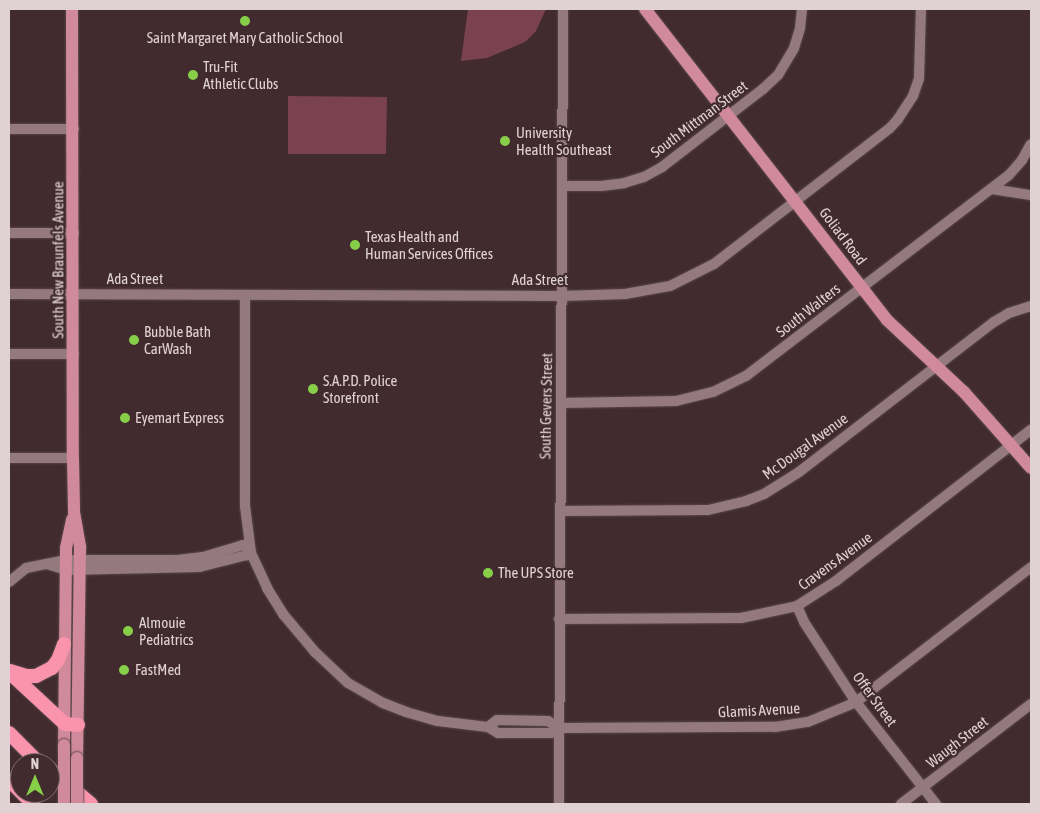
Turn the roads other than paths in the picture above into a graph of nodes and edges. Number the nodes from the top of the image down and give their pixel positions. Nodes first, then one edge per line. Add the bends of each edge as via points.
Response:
1 (72, 9) edge
2 (563, 9) edge
3 (646, 9) edge
4 (802, 9) edge
5 (921, 9) edge
6 (729, 116) junction
7 (9, 128) edge
8 (74, 129) junction
9 (1031, 144) edge
10 (562, 186) junction
11 (992, 189) junction
12 (1031, 195) edge
13 (796, 201) junction
14 (9, 233) edge
15 (74, 233) junction
16 (862, 288) junction
17 (9, 294) edge
18 (74, 294) junction
19 (245, 295) junction
20 (562, 296) junction
21 (1031, 306) edge
22 (9, 354) edge
23 (74, 354) junction
24 (936, 366) junction
25 (561, 403) junction
26 (1031, 430) edge
27 (1011, 446) junction
28 (9, 458) edge
29 (73, 458) junction
30 (1031, 468) edge
31 (560, 511) junction
32 (250, 548) junction
33 (73, 565) junction
34 (1031, 567) edge
35 (9, 582) edge
36 (797, 606) junction
37 (559, 619) junction
38 (64, 644) junction
39 (9, 671) edge
40 (856, 702) junction
41 (1031, 704) edge
42 (71, 725) junction
43 (559, 728) junction
44 (11, 735) edge
45 (29, 753) edge
46 (32, 753) edge
47 (60, 778) edge
48 (60, 785) edge
49 (923, 788) junction
50 (64, 804) edge
51 (78, 804) edge
52 (91, 804) edge
53 (559, 804) edge
54 (901, 804) edge
55 (936, 804) edge

1 - 8 main road, South New Braunfels Avenue
2 - 10 street, South Gevers Street
3 - 6 main road, Goliad Road
4 - 6 street, South Mittman Street via 798,38 784,67 771,82
5 - 13 street, Ada Street via 919,79 904,112 890,128
6 - 10 street, South Mittman Street via 644,177 609,186
6 - 13 main road, Goliad Road
7 - 8 street
8 - 15 main road, South New Braunfels Avenue
9 - 11 street, South Walters via 1016,168
10 - 20 street, South Gevers Street
11 - 12 street
11 - 16 street, South Walters
13 - 16 main road, Goliad Road
13 - 20 street, Ada Street via 714,264 686,280 641,293
14 - 15 street
15 - 18 main road, South New Braunfels Avenue
16 - 24 main road, Goliad Road via 898,332
16 - 25 street, South Walters via 754,370 713,392 686,400 658,403
17 - 18 street, Ada Street
18 - 19 street, Ada Street
18 - 23 main road, South New Braunfels Avenue
19 - 20 street, Ada Street
19 - 32 street via 245,506
20 - 25 street, South Gevers Street
21 - 24 street, Mc Dougal Avenue via 1001,317
22 - 23 street
23 - 29 main road, South New Braunfels Avenue
24 - 27 main road, Goliad Road via 964,392
24 - 31 street, Mc Dougal Avenue via 778,487 746,501 708,510
25 - 31 street, South Gevers Street
26 - 27 street, Cravens Avenue
27 - 30 main road, Goliad Road
27 - 36 street, Cravens Avenue via 836,581
28 - 29 street
29 - 33 main road, South New Braunfels Avenue
31 - 37 street, South Gevers Street
32 - 33 street via 243,545 203,557 178,560
32 - 43 street, Glamis Avenue via 267,588 283,614 315,652 348,683 406,712 438,721 488,727 497,720 548,721
33 - 35 street via 48,564 26,568
33 - 38 main road, South New Braunfels Avenue
33 - 42 main road, South New Braunfels Avenue
34 - 40 street, Glamis Avenue
36 - 37 street, Cravens Avenue via 742,618
36 - 40 street, Offer Street
37 - 43 street, South Gevers Street
38 - 39 highway via 52,668 36,676
38 - 42 main road, South New Braunfels Avenue
39 - 42 highway
40 - 43 street, Glamis Avenue via 825,717 792,726
40 - 49 street, Offer Street
41 - 49 street, Waugh Street
42 - 50 main road, South New Braunfels Avenue, bridge via 64,745
42 - 51 main road, South New Braunfels Avenue, bridge via 77,758
43 - 53 street, South Gevers Street
44 - 45 highway
44 - 46 highway
47 - 52 highway
48 - 51 highway
49 - 54 street, Waugh Street
49 - 55 street, Offer Street

